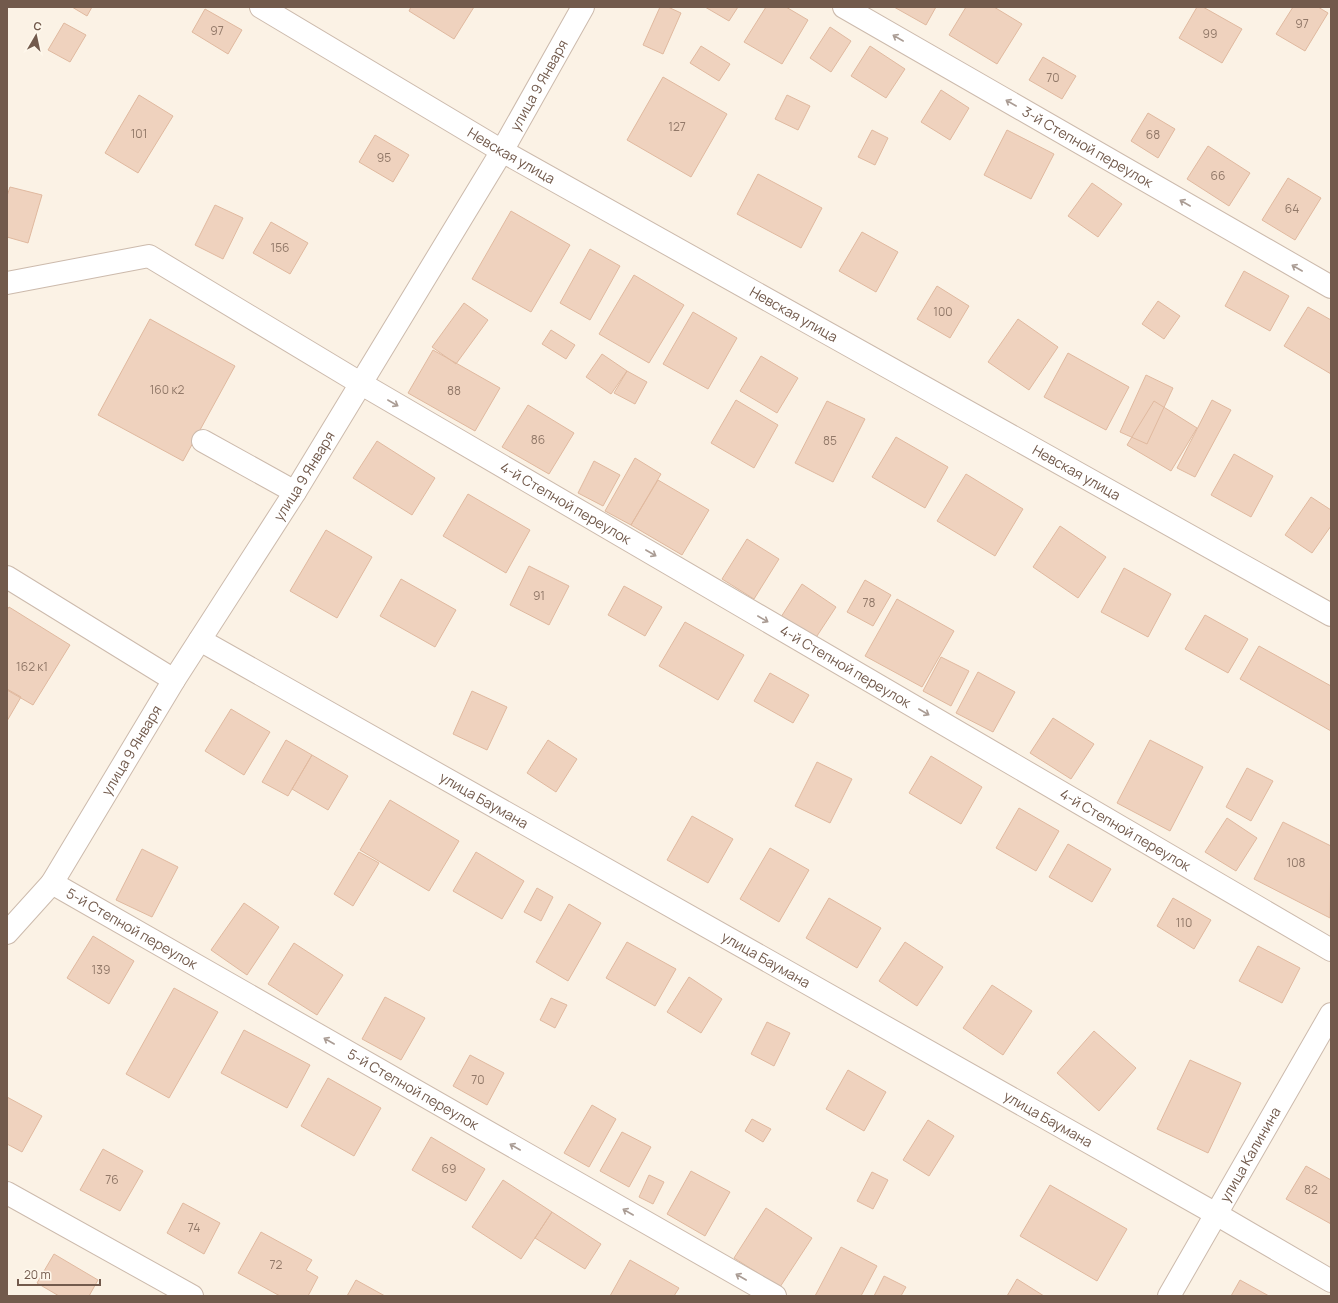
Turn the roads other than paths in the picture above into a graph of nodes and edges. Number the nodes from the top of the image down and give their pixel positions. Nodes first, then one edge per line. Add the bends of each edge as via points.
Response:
1 (261, 7) edge
2 (583, 7) edge
3 (844, 7) edge
4 (502, 151) junction
5 (7, 282) edge
6 (1331, 287) edge
7 (360, 383) junction
8 (203, 441) dead end
9 (295, 492) junction
10 (7, 577) edge
11 (1331, 615) edge
12 (200, 640) junction
13 (174, 680) junction
14 (52, 883) junction
15 (7, 933) edge
16 (1331, 950) edge
17 (1331, 1014) edge
18 (7, 1192) edge
19 (1216, 1214) junction
20 (1331, 1281) edge
21 (192, 1296) edge
22 (775, 1296) edge
23 (1169, 1296) edge

1 - 4 street, Невская улица
2 - 4 street, улица 9 Января
6 -> 3 street, 3-й Степной переулок
4 - 7 street, улица 9 Января
4 - 11 street, Невская улица
5 - 7 street, 4-й Степной переулок via 149,256
7 - 9 street, улица 9 Января
7 -> 16 street, 4-й Степной переулок
8 - 9 street
9 - 12 street, улица 9 Января
10 - 13 street
12 - 13 street, улица 9 Января
12 - 19 street, улица Баумана
13 - 14 street, улица 9 Января
14 - 15 street, улица 9 Января
22 -> 14 street, 5-й Степной переулок
17 - 19 street, улица Калинина
18 - 21 street
19 - 20 street, улица Баумана
19 - 23 street, улица Калинина

